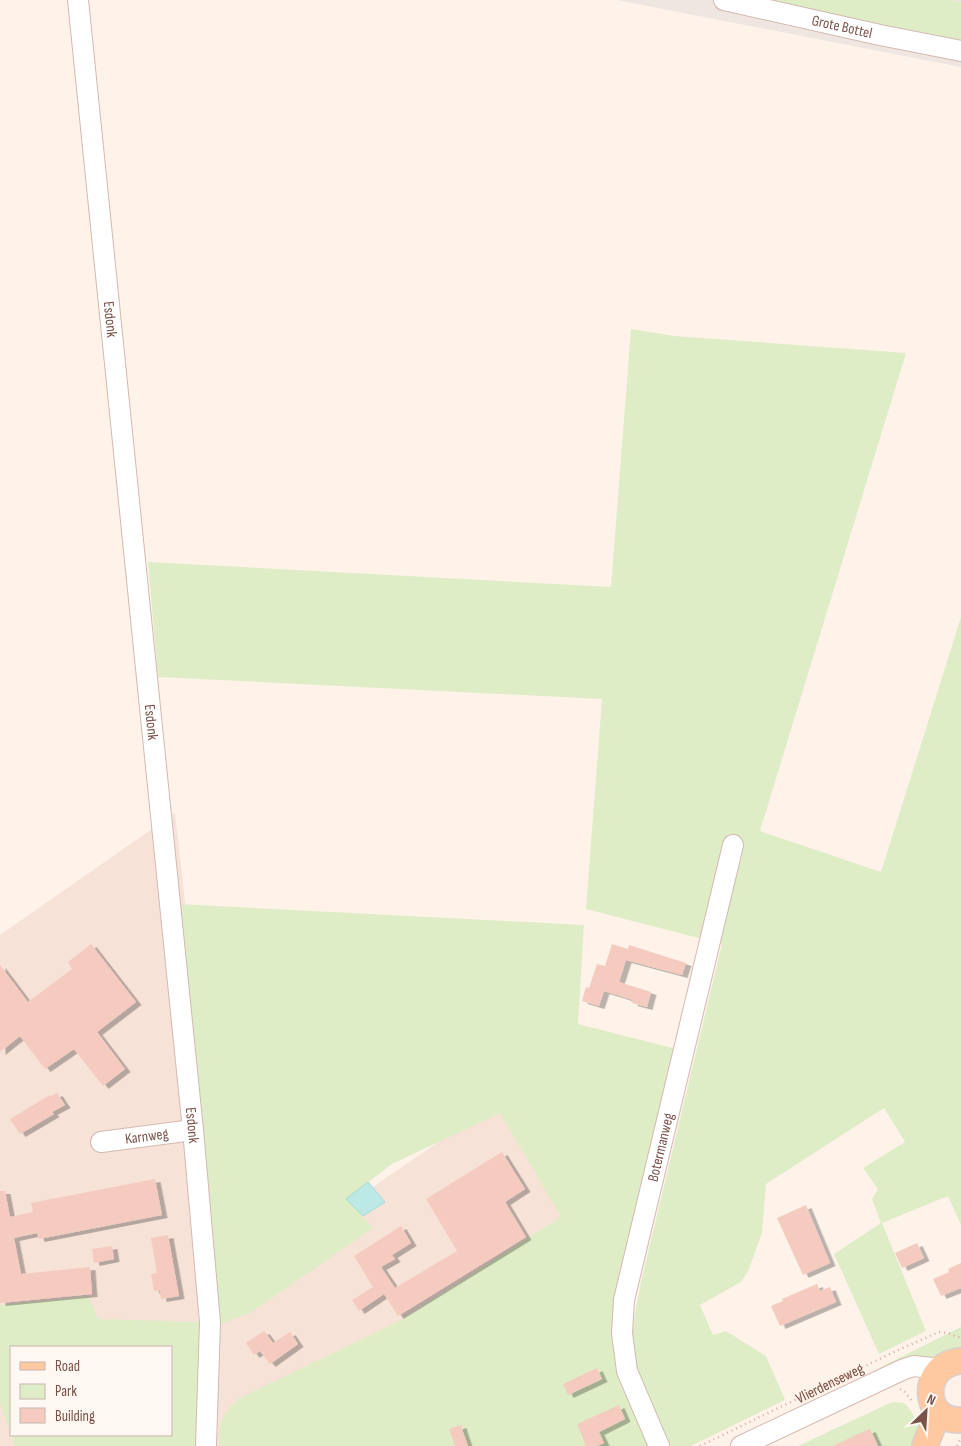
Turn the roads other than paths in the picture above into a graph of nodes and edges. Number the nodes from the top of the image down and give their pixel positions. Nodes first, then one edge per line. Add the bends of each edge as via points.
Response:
1 (78, 0) edge
2 (724, 0) edge
3 (961, 51) edge
4 (733, 845) dead end
5 (193, 1130) junction
6 (101, 1142) dead end
7 (944, 1372) edge
8 (951, 1428) edge
9 (206, 1446) edge
10 (659, 1446) edge
11 (741, 1446) edge
12 (925, 1446) edge

1 - 5 street, Esdonk
2 - 3 street, Grote Bottel
4 - 10 street, Botermanweg via 624,1300 622,1333 627,1371
5 - 6 street, Karnweg
5 - 9 street, Esdonk via 210,1322
7 - 8 main road via 930,1397
7 - 11 street, Vlierdenseweg via 896,1373
8 - 12 main road via 935,1420

